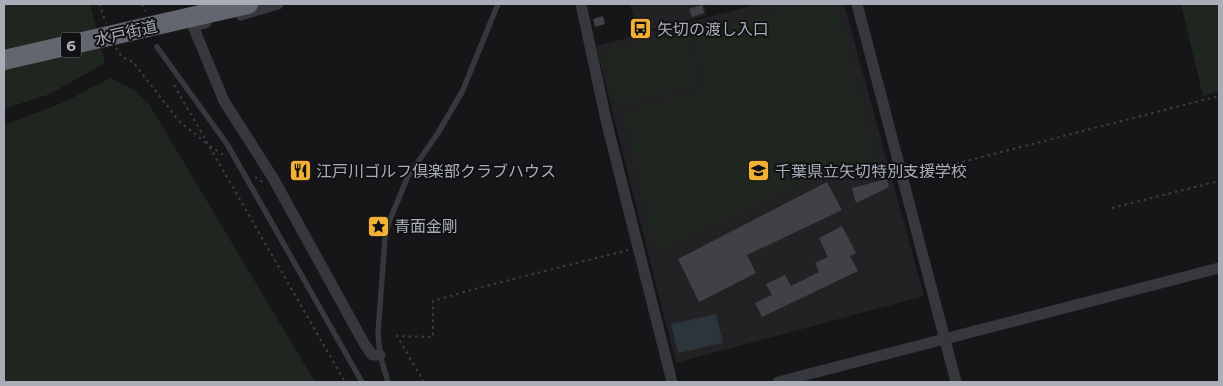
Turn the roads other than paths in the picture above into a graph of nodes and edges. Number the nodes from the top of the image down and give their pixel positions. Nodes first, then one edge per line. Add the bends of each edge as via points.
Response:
1 (203, 4) edge
2 (248, 4) edge
3 (278, 4) edge
4 (498, 4) edge
5 (580, 4) edge
6 (857, 4) edge
7 (140, 16) edge
8 (172, 17) junction
9 (156, 47) dead end
10 (4, 49) edge
11 (4, 60) edge
12 (1219, 268) edge
13 (944, 339) junction
14 (380, 355) junction
15 (362, 382) edge
16 (388, 382) edge
17 (672, 382) edge
18 (778, 382) edge
19 (956, 382) edge

1 - 8 highway, 水戸街道 / 6
2 - 8 highway, 水戸街道 / 6
3 - 14 street via 193,26 224,101 277,186 364,343 372,355
4 - 14 lane via 462,92 408,176 388,222 378,333
5 - 17 street
6 - 13 street
7 - 8 highway, 水戸街道 / 6
7 - 10 highway, 水戸街道 / 6
7 - 11 highway, 水戸街道 / 6
9 - 15 lane via 227,144
12 - 13 street
13 - 18 street
13 - 19 street
14 - 16 lane

